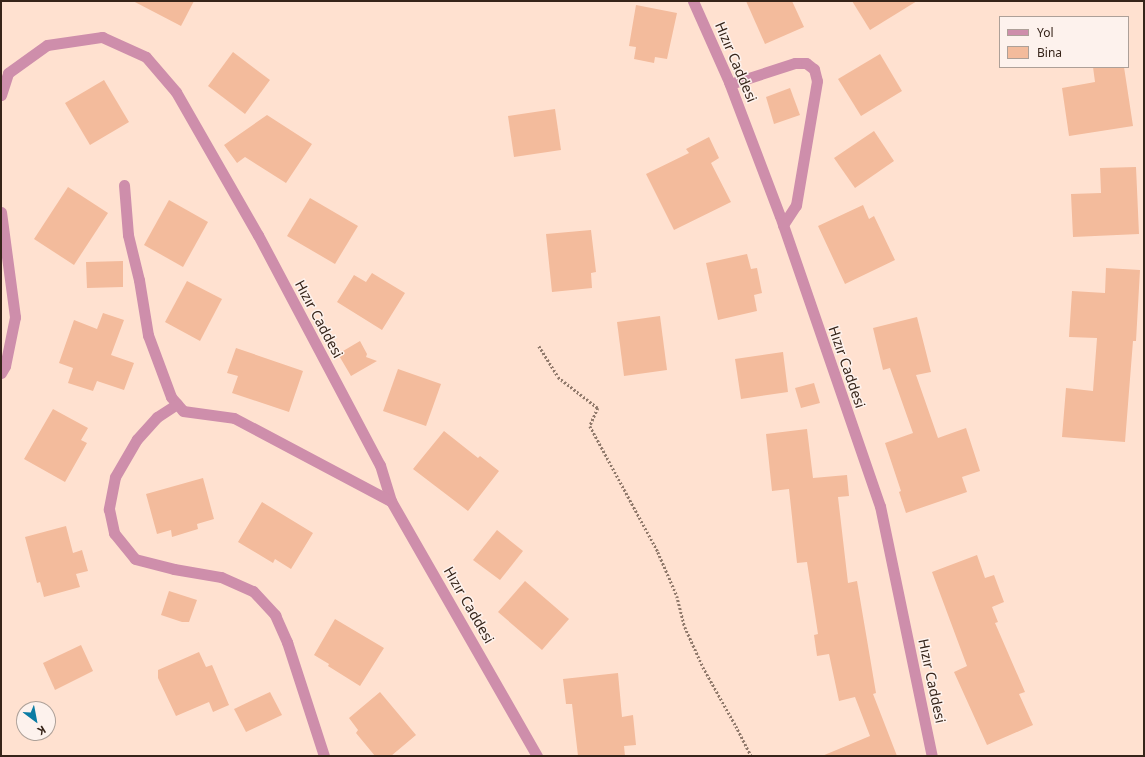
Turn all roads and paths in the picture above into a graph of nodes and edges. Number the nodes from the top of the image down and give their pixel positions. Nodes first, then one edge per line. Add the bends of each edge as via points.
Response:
1 (693, 1) edge
2 (730, 84) junction
3 (1, 95) edge
4 (124, 185) dead end
5 (1, 212) edge
6 (783, 225) junction
7 (539, 346) dead end
8 (1, 373) edge
9 (177, 404) junction
10 (391, 501) junction
11 (324, 756) edge
12 (537, 756) edge
13 (751, 756) edge
14 (932, 756) edge

1 - 2 street, Hızır Caddesi
2 - 6 street, Hızır Caddesi
2 - 6 street via 795,63 806,63 814,70 817,81 796,205
3 - 10 street, Hızır Caddesi via 8,73 47,45 102,37 146,57 176,92 254,229 380,465
4 - 9 street via 128,235 148,335 171,397
5 - 8 street via 15,317 5,366
6 - 14 street, Hızır Caddesi via 880,506
7 - 13 path via 558,377 598,408 590,426 658,552 677,596 684,626
9 - 10 street via 182,412 234,418
9 - 11 street via 157,417 136,439 115,477 109,509 114,533 135,559 221,577 253,591 275,615 287,642
10 - 12 street, Hızır Caddesi

